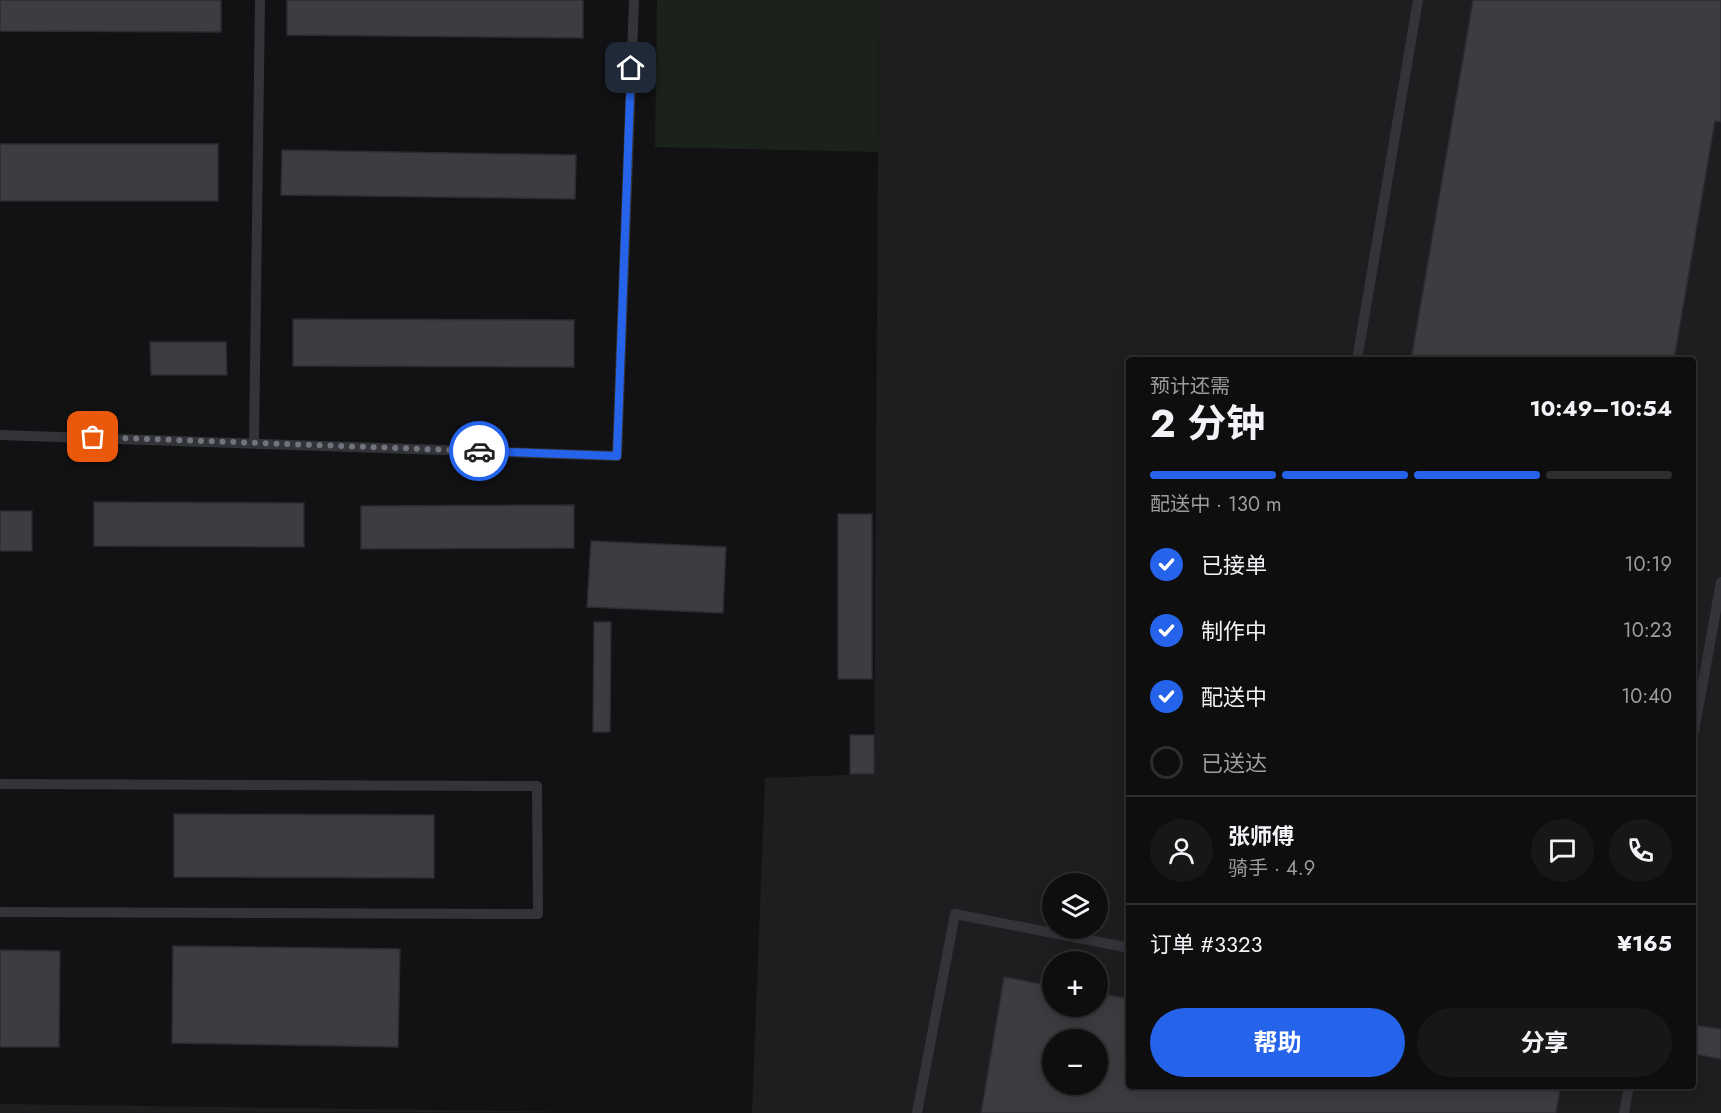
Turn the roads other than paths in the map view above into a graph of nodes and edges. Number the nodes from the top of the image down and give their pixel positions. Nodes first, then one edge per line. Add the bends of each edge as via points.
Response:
1 (260, 0) edge
2 (634, 0) edge
3 (1418, 0) edge
4 (1358, 357) edge
5 (0, 435) edge
6 (254, 442) junction
7 (1721, 582) edge
8 (1696, 721) edge
9 (0, 784) edge
10 (0, 912) edge
11 (1126, 947) edge
12 (1628, 1089) edge
13 (917, 1113) edge
14 (1624, 1113) edge

1 - 6 lane
2 - 6 lane via 617,456
3 - 4 lane
5 - 6 lane
7 - 8 lane
9 - 10 lane via 537,786 538,914
11 - 13 lane via 955,914
12 - 14 lane

